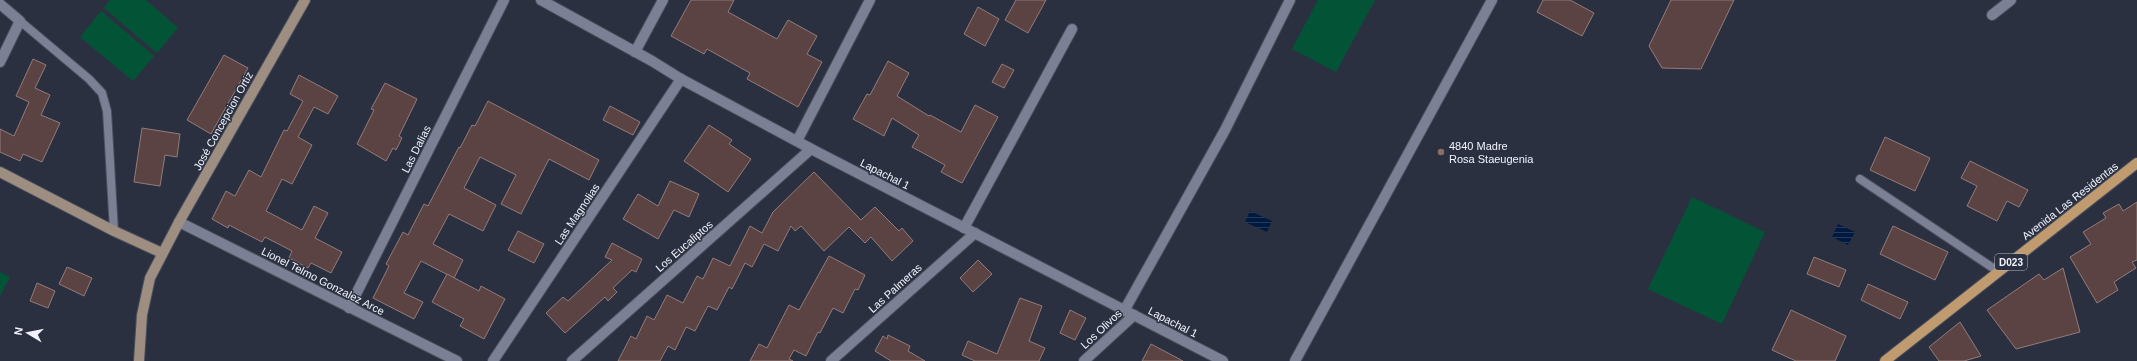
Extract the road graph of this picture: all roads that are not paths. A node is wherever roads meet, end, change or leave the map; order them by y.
1 (305, 0) edge
2 (504, 0) edge
3 (541, 0) edge
4 (663, 0) edge
5 (870, 0) edge
6 (1290, 0) edge
7 (1492, 0) edge
8 (2011, 0) edge
9 (0, 4) edge
10 (1992, 15) dead end
11 (20, 21) junction
12 (1072, 29) dead end
13 (635, 52) junction
14 (0, 62) edge
15 (681, 80) junction
16 (797, 141) junction
17 (812, 149) junction
18 (2137, 163) edge
19 (0, 172) edge
20 (1860, 179) dead end
21 (179, 222) junction
22 (964, 228) junction
23 (114, 231) junction
24 (975, 234) junction
25 (162, 253) junction
26 (1999, 272) junction
27 (349, 308) junction
28 (1124, 311) junction
29 (1134, 315) junction
30 (139, 361) edge
31 (457, 361) edge
32 (493, 361) edge
33 (572, 361) edge
34 (831, 361) edge
35 (1084, 361) edge
36 (1223, 361) edge
37 (1295, 361) edge
38 (1885, 361) edge

1 - 21 street, José Concepcion Ortiz
2 - 27 street, Las Dalias
3 - 13 street, Lapachal 1
4 - 13 street
5 - 16 street
6 - 28 street
7 - 37 street
8 - 10 street
9 - 11 street
11 - 14 street
11 - 23 lane
12 - 22 street
13 - 15 street, Lapachal 1
15 - 16 street, Lapachal 1
15 - 32 street, Las Magnolias
16 - 17 street, Lapachal 1
17 - 22 street, Lapachal 1
17 - 33 street, Los Eucaliptos
18 - 26 main road, Avenida Las Residentas / D023
19 - 23 street
20 - 26 lane
21 - 25 street, José Concepcion Ortiz
21 - 27 street, Lionel Telmo Gonzalez Arce
22 - 24 street, Lapachal 1
23 - 25 street
24 - 28 street, Lapachal 1
24 - 34 street, Las Palmeras
25 - 30 street, José Concepcion Ortiz
26 - 38 main road, Avenida Las Residentas / D023
27 - 31 street, Lionel Telmo Gonzalez Arce
28 - 29 street, Lapachal 1
29 - 35 street, Los Olivos
29 - 36 street, Lapachal 1

